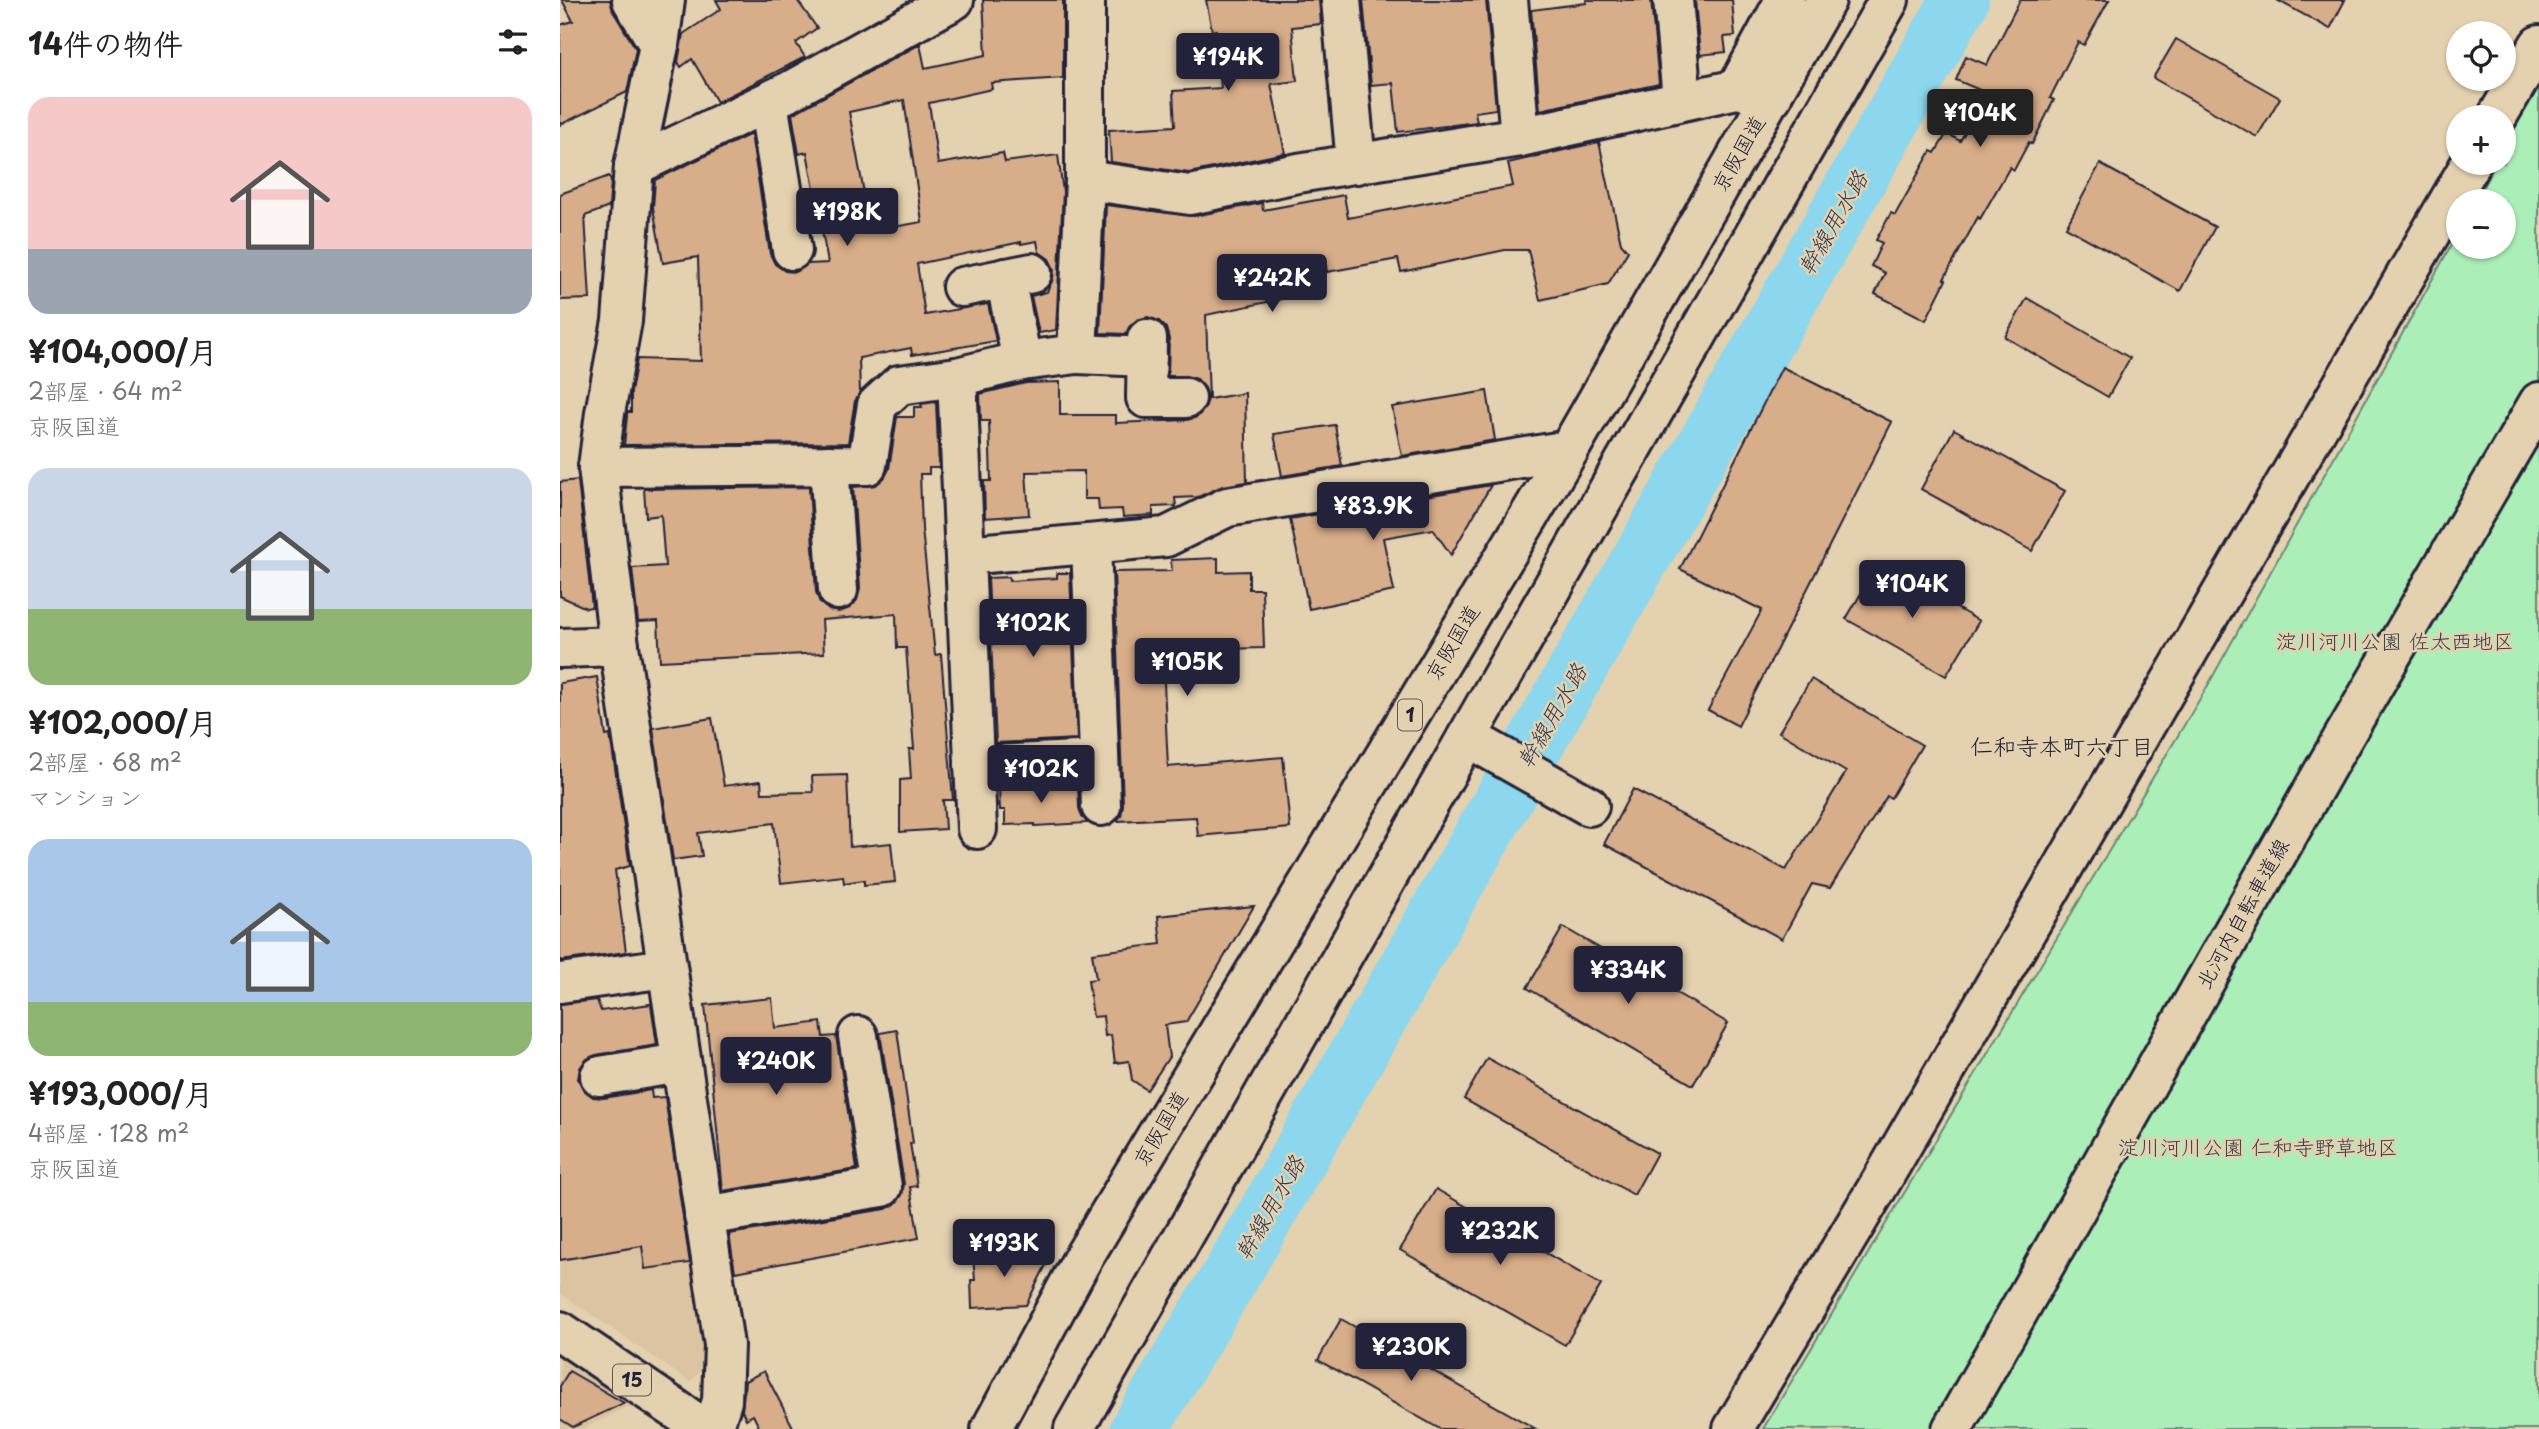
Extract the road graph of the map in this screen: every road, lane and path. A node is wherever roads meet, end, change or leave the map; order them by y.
1 (632, 0) edge
2 (664, 0) edge
3 (954, 0) edge
4 (1085, 0) edge
5 (1341, 0) edge
6 (1508, 0) edge
7 (1673, 0) edge
8 (1785, 0) edge
9 (1826, 0) edge
10 (1889, 0) edge
11 (659, 44) junction
12 (2539, 45) edge
13 (1754, 93) junction
14 (1682, 99) junction
15 (768, 102) junction
16 (2504, 105) edge
17 (1520, 137) junction
18 (1356, 164) junction
19 (634, 166) junction
20 (2464, 175) edge
21 (1085, 180) junction
22 (792, 250) dead end
23 (962, 287) dead end
24 (1077, 354) junction
25 (1022, 361) junction
26 (957, 377) junction
27 (1185, 398) dead end
28 (2539, 402) edge
29 (1569, 450) junction
30 (829, 465) junction
31 (598, 467) junction
32 (1091, 544) junction
33 (965, 555) junction
34 (838, 590) dead end
35 (619, 646) junction
36 (560, 648) edge
37 (1466, 737) junction
38 (1099, 760) junction
39 (974, 766) junction
40 (1101, 806) dead end
41 (1589, 806) dead end
42 (976, 829) dead end
43 (666, 968) junction
44 (560, 983) edge
45 (858, 1036) dead end
46 (680, 1063) junction
47 (600, 1076) dead end
48 (704, 1216) junction
49 (560, 1331) edge
50 (705, 1429) edge
51 (713, 1429) edge
52 (991, 1429) edge
53 (1074, 1429) edge
54 (1733, 1429) edge
55 (1952, 1429) edge

1 - 11 main road
2 - 11 main road
3 - 15 main road
4 - 21 main road
5 - 18 main road
6 - 17 main road
7 - 14 main road
8 - 13 main road
9 - 13 main road, 京阪国道 / 1
10 - 37 main road
11 - 19 main road
12 - 16 main road
13 - 14 main road
13 - 29 main road, 京阪国道 / 1
14 - 17 main road
15 - 19 main road
15 - 22 main road
17 - 18 main road
18 - 21 main road
19 - 31 main road
20 - 54 main road
21 - 24 main road
23 - 25 main road
24 - 25 main road
24 - 27 main road
25 - 26 main road
26 - 30 main road
26 - 33 main road
28 - 55 main road, 北河内自転車道線
29 - 32 main road
29 - 52 main road, 京阪国道 / 1
30 - 31 main road
30 - 34 main road
31 - 35 main road
32 - 33 main road
32 - 38 main road
33 - 39 main road
35 - 36 main road
35 - 43 main road
37 - 41 main road
37 - 53 main road
38 - 39 main road
38 - 40 main road
39 - 42 main road
43 - 44 main road
43 - 46 main road
45 - 48 main road
46 - 47 main road
46 - 48 main road
48 - 51 main road
49 - 50 main road, 15

